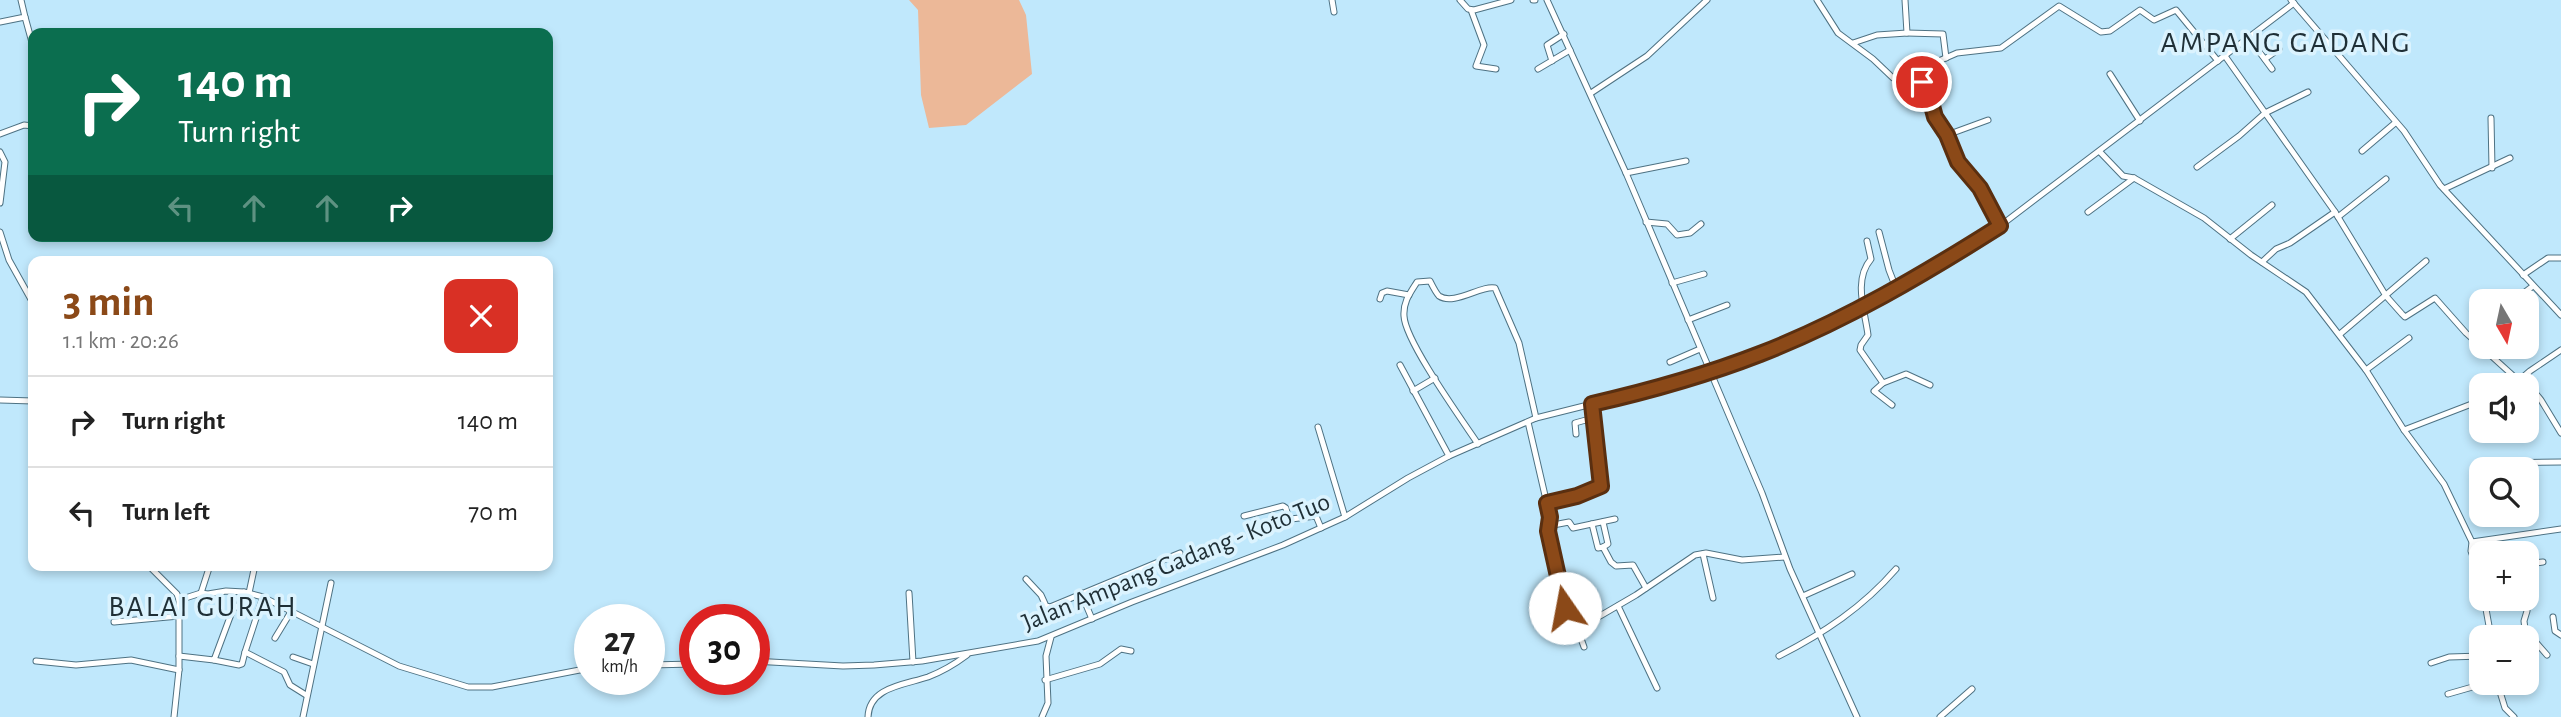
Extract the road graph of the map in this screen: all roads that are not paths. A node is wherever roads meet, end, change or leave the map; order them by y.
1 (21, 0) edge
2 (1332, 0) edge
3 (1460, 0) edge
4 (1511, 0) edge
5 (1547, 0) edge
6 (1707, 0) edge
7 (1818, 0) edge
8 (1905, 0) edge
9 (2292, 2) edge
10 (1471, 10) junction
11 (1334, 12) dead end
12 (25, 17) junction
13 (0, 22) edge
14 (28, 28) edge
15 (1907, 33) junction
16 (1564, 34) junction
17 (2249, 38) junction
18 (1853, 43) junction
19 (1570, 50) junction
20 (2279, 50) dead end
21 (2225, 56) junction
22 (1946, 58) junction
23 (2265, 59) junction
24 (1552, 61) junction
25 (2218, 61) junction
26 (1496, 69) dead end
27 (1538, 69) dead end
28 (2272, 69) dead end
29 (2110, 74) dead end
30 (1925, 84) junction
31 (2308, 92) dead end
32 (1591, 93) junction
33 (2265, 113) junction
34 (2491, 118) dead end
35 (1988, 120) dead end
36 (2140, 121) junction
37 (2395, 123) junction
38 (28, 125) edge
39 (0, 134) edge
40 (1947, 135) junction
41 (2362, 151) dead end
42 (0, 152) edge
43 (2100, 152) junction
44 (2510, 158) dead end
45 (1686, 161) dead end
46 (2197, 167) dead end
47 (2492, 168) junction
48 (1626, 173) junction
49 (2134, 178) junction
50 (2386, 178) dead end
51 (2444, 190) junction
52 (0, 203) edge
53 (2272, 205) dead end
54 (2088, 212) dead end
55 (2336, 214) junction
56 (1646, 222) junction
57 (1701, 224) dead end
58 (2000, 226) junction
59 (0, 232) edge
60 (1879, 232) dead end
61 (2230, 239) junction
62 (1867, 241) dead end
63 (2561, 258) edge
64 (2426, 261) dead end
65 (2262, 262) junction
66 (1704, 274) dead end
67 (2523, 275) junction
68 (1672, 283) junction
69 (2533, 286) junction
70 (1896, 288) junction
71 (2529, 289) edge
72 (28, 294) edge
73 (1409, 295) junction
74 (2386, 296) junction
75 (1380, 299) dead end
76 (1727, 305) dead end
77 (1862, 307) junction
78 (2561, 315) edge
79 (1688, 320) junction
80 (2340, 334) junction
81 (2409, 338) dead end
82 (1700, 349) junction
83 (2561, 350) edge
84 (1670, 362) dead end
85 (1400, 365) dead end
86 (2366, 370) junction
87 (1710, 371) junction
88 (2509, 373) edge
89 (2531, 373) edge
90 (1435, 378) junction
91 (1883, 383) junction
92 (1930, 385) dead end
93 (1413, 391) junction
94 (2539, 398) edge
95 (0, 400) edge
96 (28, 401) edge
97 (1592, 404) junction
98 (1892, 405) dead end
99 (2469, 405) edge
100 (1536, 418) junction
101 (1593, 418) junction
102 (1528, 422) junction
103 (1318, 427) dead end
104 (2404, 430) junction
105 (1576, 433) dead end
106 (2561, 433) edge
107 (1478, 444) junction
108 (1450, 456) junction
109 (2539, 462) edge
110 (2561, 462) edge
111 (1547, 503) junction
112 (1244, 516) dead end
113 (1345, 517) junction
114 (1615, 519) dead end
115 (1603, 522) junction
116 (1592, 524) junction
117 (1548, 526) junction
118 (1321, 528) junction
119 (2561, 528) edge
120 (2472, 541) edge
121 (2478, 541) edge
122 (1603, 547) junction
123 (1180, 553) dead end
124 (1703, 554) junction
125 (1785, 557) junction
126 (2539, 562) edge
127 (2543, 562) dead end
128 (1896, 569) dead end
129 (154, 571) edge
130 (208, 571) edge
131 (253, 571) edge
132 (1852, 574) dead end
133 (1026, 579) dead end
134 (331, 583) dead end
135 (1646, 588) junction
136 (247, 592) junction
137 (201, 593) junction
138 (909, 593) dead end
139 (1081, 593) junction
140 (1803, 596) junction
141 (263, 597) junction
142 (1713, 598) dead end
143 (179, 600) junction
144 (1618, 606) junction
145 (292, 610) junction
146 (2527, 611) dead end
147 (179, 616) junction
148 (2553, 617) dead end
149 (1092, 619) junction
150 (1574, 619) junction
151 (114, 622) dead end
152 (2525, 625) edge
153 (322, 626) junction
154 (1820, 635) junction
155 (2561, 635) edge
156 (1051, 637) junction
157 (275, 638) dead end
158 (2539, 646) edge
159 (1584, 647) dead end
160 (1131, 650) dead end
161 (245, 652) junction
162 (970, 653) junction
163 (2547, 655) dead end
164 (179, 656) junction
165 (1779, 656) dead end
166 (2469, 656) edge
167 (293, 657) dead end
168 (214, 660) junction
169 (36, 661) dead end
170 (770, 662) edge
171 (913, 662) junction
172 (2431, 663) dead end
173 (313, 664) junction
174 (179, 670) junction
175 (574, 671) edge
176 (1045, 680) junction
177 (1657, 688) dead end
178 (2469, 688) edge
179 (1972, 689) dead end
180 (2448, 694) dead end
181 (306, 695) junction
182 (2501, 695) edge
183 (174, 717) edge
184 (303, 717) edge
185 (868, 717) edge
186 (1042, 717) edge
187 (1857, 717) edge
188 (1940, 717) edge
189 (2514, 717) edge

1 - 12 street
2 - 11 street
3 - 10 street
4 - 10 street
5 - 16 street
6 - 32 street
7 - 18 street
8 - 15 street
9 - 17 street, Jalan Ampang Gadang - Koto Tuo
9 - 37 street
10 - 26 street
12 - 13 street
12 - 14 street
15 - 18 street
15 - 22 street
16 - 19 street
16 - 24 street
17 - 21 street, Jalan Ampang Gadang - Koto Tuo
17 - 23 street
18 - 30 street
19 - 24 street
19 - 32 street
20 - 23 street
21 - 25 street, Jalan Ampang Gadang - Koto Tuo
21 - 33 street
22 - 25 street
22 - 30 street
23 - 28 street
24 - 27 street
25 - 36 street, Jalan Ampang Gadang - Koto Tuo
29 - 36 street
30 - 40 street
31 - 33 street
32 - 48 street
33 - 46 street
33 - 55 street
34 - 47 street
35 - 40 street
36 - 43 street, Jalan Ampang Gadang - Koto Tuo
37 - 41 street
37 - 51 street
38 - 39 street
40 - 58 street
42 - 52 street
43 - 49 street
43 - 58 street, Jalan Ampang Gadang - Koto Tuo
44 - 47 street
45 - 48 street
47 - 51 street
48 - 56 street
49 - 54 street
49 - 61 street
50 - 55 street
51 - 67 street
53 - 61 street
55 - 65 street
55 - 74 street
56 - 57 street
56 - 68 street
58 - 70 street, Jalan Ampang Gadang - Koto Tuo
59 - 72 street
60 - 70 street
61 - 65 street
62 - 77 street
63 - 67 street
64 - 74 street
65 - 80 street
66 - 68 street
67 - 69 street
68 - 79 street
69 - 71 street
69 - 78 street
70 - 77 street, Jalan Ampang Gadang - Koto Tuo
73 - 75 street
73 - 90 street
73 - 100 street
74 - 80 street
74 - 88 street
76 - 79 street
77 - 87 street, Jalan Ampang Gadang - Koto Tuo
77 - 91 street
79 - 82 street
80 - 86 street
81 - 86 street
82 - 84 street
82 - 87 street
83 - 89 street
85 - 93 street
86 - 104 street
87 - 97 street, Jalan Ampang Gadang - Koto Tuo
87 - 125 street
90 - 93 street
90 - 107 street
91 - 92 street
91 - 98 street
93 - 108 street
94 - 106 street
95 - 96 street
97 - 100 street, Jalan Ampang Gadang - Koto Tuo
97 - 101 street
99 - 104 street
100 - 102 street, Jalan Ampang Gadang - Koto Tuo
101 - 105 street
101 - 111 street
102 - 107 street, Jalan Ampang Gadang - Koto Tuo
102 - 111 street
103 - 113 street
104 - 120 street
107 - 108 street, Jalan Ampang Gadang - Koto Tuo
108 - 113 street, Jalan Ampang Gadang - Koto Tuo
109 - 110 street
111 - 117 street
112 - 118 street
113 - 118 street, Jalan Ampang Gadang - Koto Tuo
114 - 115 street
115 - 116 street
115 - 122 street
116 - 117 street
116 - 122 street
117 - 150 street
118 - 149 street, Jalan Ampang Gadang - Koto Tuo
119 - 121 street
122 - 135 street
123 - 139 street
124 - 125 street
124 - 135 street
124 - 142 street
125 - 140 street
126 - 127 street
128 - 154 street
129 - 143 street
130 - 137 street
131 - 136 street
132 - 140 street
133 - 139 street
134 - 153 street
135 - 144 street
136 - 137 street
136 - 141 street
136 - 168 street
137 - 143 street
138 - 171 street
139 - 149 street
140 - 154 street
141 - 145 street
141 - 161 street
143 - 147 street
144 - 150 street
144 - 177 street
145 - 153 street
145 - 157 street
146 - 152 street
147 - 151 street
147 - 164 street
148 - 155 street
149 - 156 street, Jalan Ampang Gadang - Koto Tuo
150 - 159 street
153 - 173 street
153 - 175 street
154 - 165 street
154 - 187 street
156 - 162 street, Jalan Ampang Gadang - Koto Tuo
156 - 176 street
158 - 163 street
160 - 176 street
161 - 168 street
161 - 181 street
162 - 171 street, Jalan Ampang Gadang - Koto Tuo
162 - 185 street
164 - 168 street
164 - 174 street
166 - 172 street
167 - 173 street
169 - 174 street
170 - 171 street, Jalan Ampang Gadang - Koto Tuo
173 - 181 street
174 - 183 street
176 - 186 street
178 - 180 street
179 - 188 street
181 - 184 street
182 - 189 street

